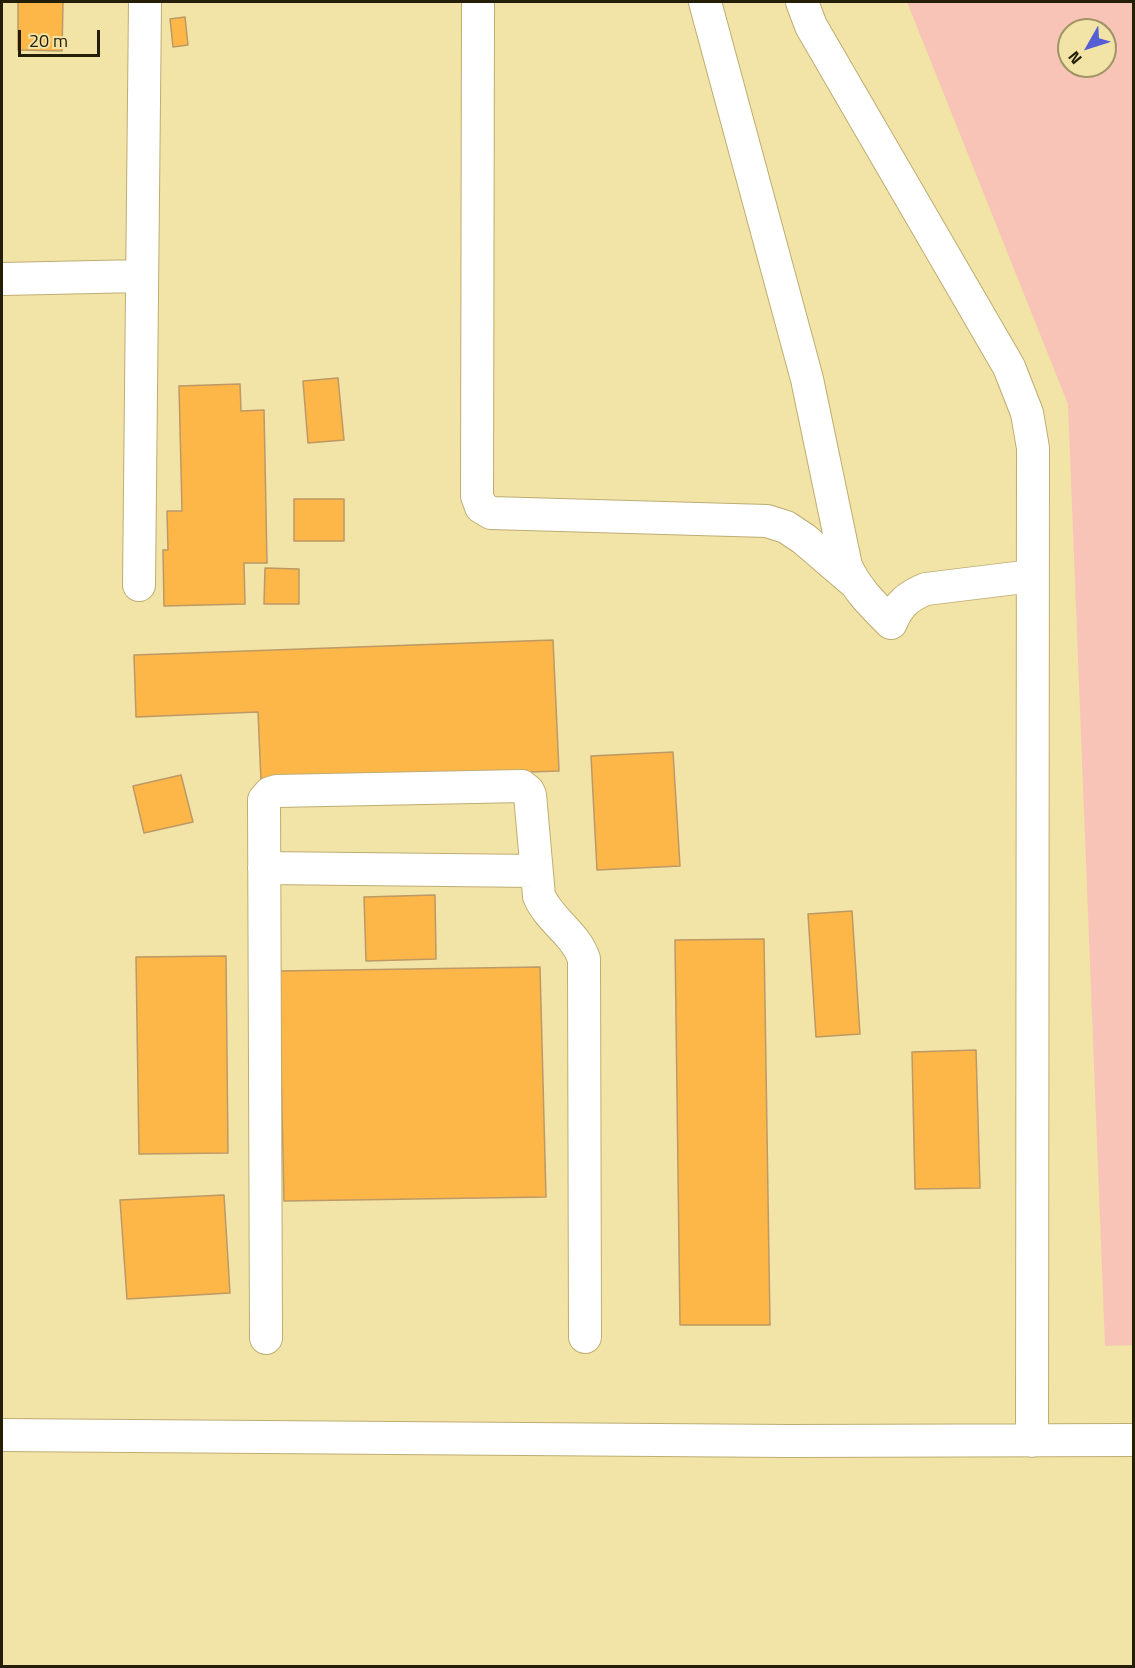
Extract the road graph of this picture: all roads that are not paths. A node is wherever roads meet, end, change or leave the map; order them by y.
1 (145, 2) edge
2 (477, 2) edge
3 (705, 2) edge
4 (801, 2) edge
5 (142, 276) junction
6 (2, 279) edge
7 (1032, 576) junction
8 (853, 581) junction
9 (139, 585) dead end
10 (264, 868) junction
11 (536, 870) junction
12 (585, 1337) dead end
13 (266, 1338) dead end
14 (2, 1435) edge
15 (1134, 1440) edge
16 (1032, 1441) junction

1 - 5 street
2 - 8 street
3 - 8 street
4 - 7 street
5 - 6 street
5 - 9 street
7 - 8 street
7 - 16 street
10 - 11 street
10 - 11 street
10 - 13 street
11 - 12 street
14 - 16 street
15 - 16 street

